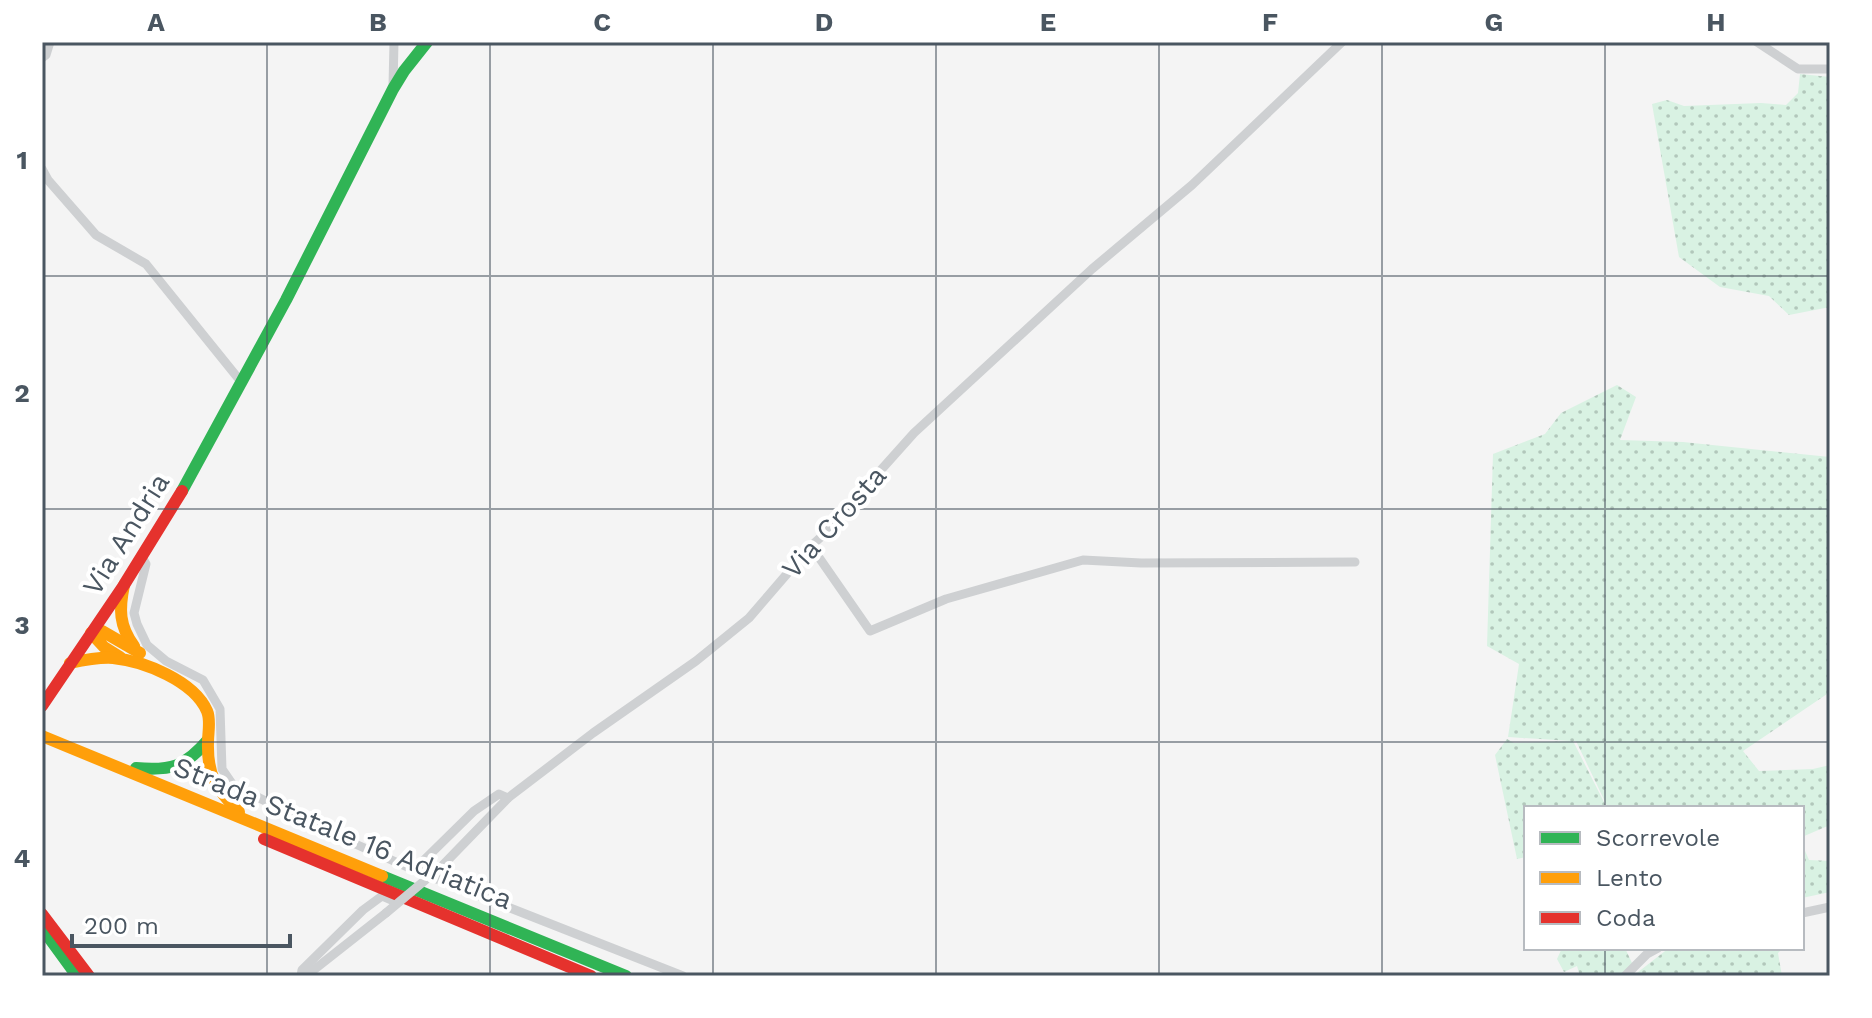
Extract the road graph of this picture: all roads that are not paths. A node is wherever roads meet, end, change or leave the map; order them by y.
1 (394, 42) edge
2 (427, 42) edge
3 (1342, 42) edge
4 (1757, 42) edge
5 (50, 44) edge
6 (42, 58) edge
7 (1830, 69) edge
8 (393, 89) junction
9 (42, 169) edge
10 (242, 383) junction
11 (811, 546) junction
12 (142, 557) junction
13 (1355, 562) dead end
14 (124, 585) junction
15 (91, 633) junction
16 (137, 658) junction
17 (70, 663) junction
18 (42, 706) edge
19 (42, 736) edge
20 (208, 740) junction
21 (42, 746) edge
22 (57, 748) junction
23 (116, 766) junction
24 (508, 798) junction
25 (245, 819) junction
26 (414, 870) junction
27 (1830, 907) edge
28 (1804, 913) edge
29 (42, 914) edge
30 (42, 928) edge
31 (1654, 950) edge
32 (77, 976) edge
33 (89, 976) edge
34 (303, 976) edge
35 (573, 976) edge
36 (591, 976) edge
37 (626, 976) edge
38 (683, 976) edge
39 (1625, 976) edge

1 - 8 street
2 - 8 main road, Via Andria
3 - 11 street, Via Crosta
4 - 7 street
5 - 6 street
8 - 10 main road, Via Andria
9 - 10 street
10 - 12 main road, Via Andria
11 - 13 street
11 - 24 street, Via Crosta
12 - 14 main road, Via Andria
12 - 26 street
14 - 15 main road, Via Andria
14 - 16 main road
15 - 16 main road
15 - 17 main road, Via Andria
16 - 17 main road
16 - 20 main road
17 - 18 main road, Via Andria
19 - 22 main road, Strada Statale 16 Adriatica
20 - 23 main road
20 - 25 main road
21 - 22 main road, Strada Statale 16 Adriatica
22 - 23 main road, Strada Statale 16 Adriatica
22 - 36 main road, Strada Statale 16 Adriatica
23 - 25 main road, Strada Statale 16 Adriatica
24 - 26 street
24 - 34 street, Via Crosta, bridge
25 - 37 main road, Strada Statale 16 Adriatica
26 - 38 street
27 - 28 street
29 - 33 main road
30 - 32 main road
31 - 39 street
34 - 35 street

